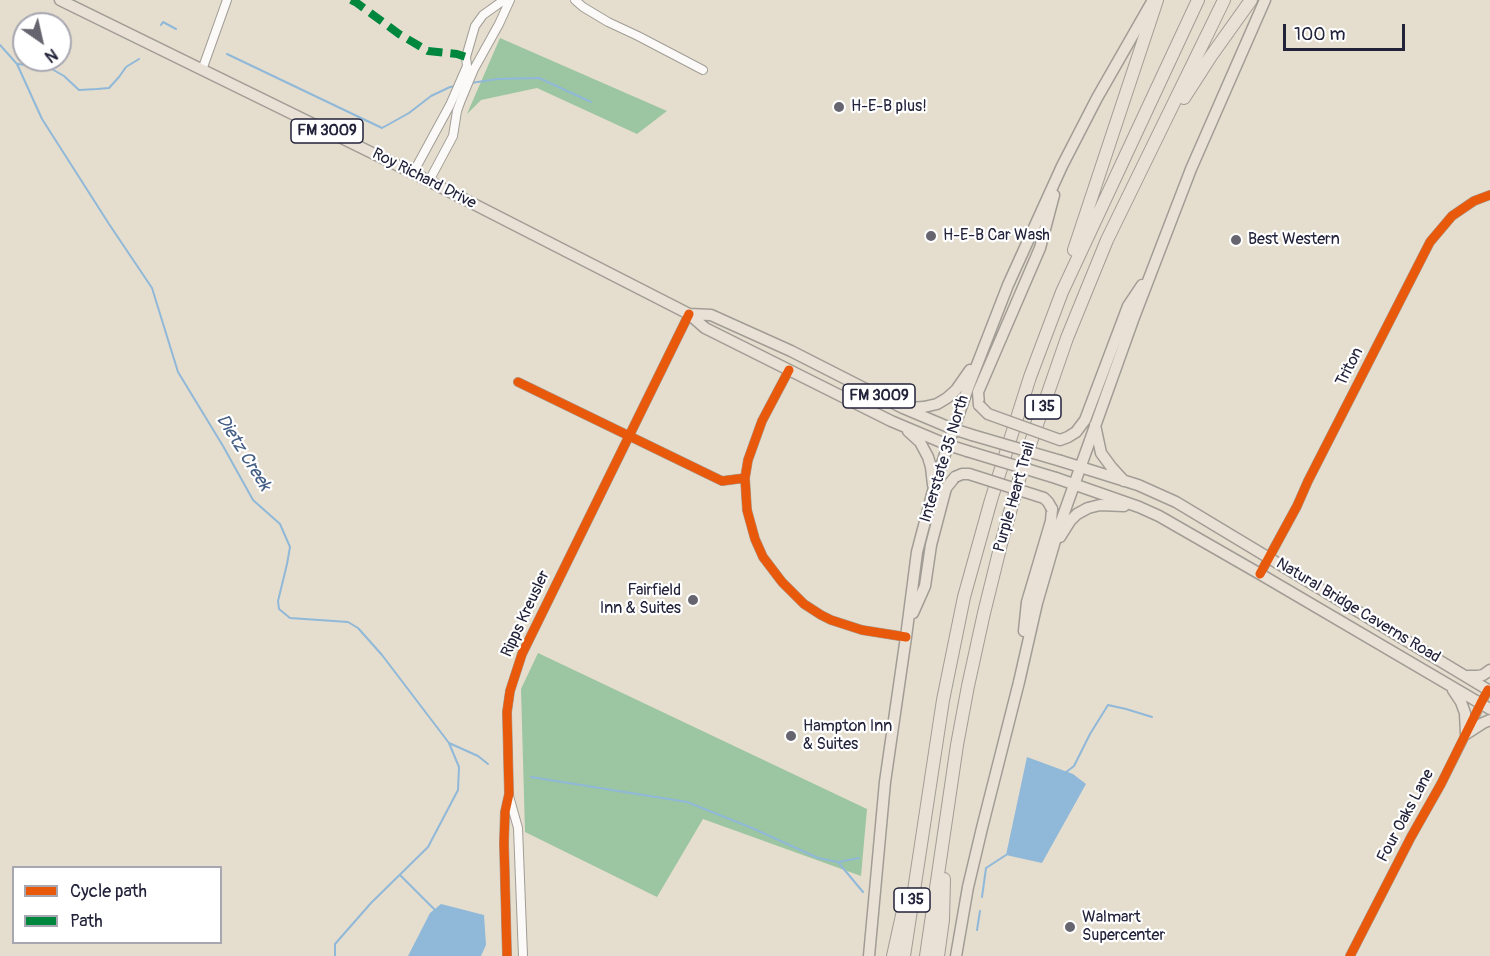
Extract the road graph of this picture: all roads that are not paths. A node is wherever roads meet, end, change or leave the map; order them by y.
1 (60, 0) edge
2 (227, 0) edge
3 (504, 0) edge
4 (510, 0) edge
5 (575, 0) edge
6 (1155, 0) edge
7 (1198, 0) edge
8 (1224, 0) edge
9 (1251, 0) edge
10 (1265, 0) edge
11 (471, 68) junction
12 (202, 70) junction
13 (703, 70) dead end
14 (1156, 142) junction
15 (1062, 166) junction
16 (412, 173) junction
17 (429, 181) junction
18 (1490, 195) edge
19 (1155, 263) junction
20 (1062, 292) junction
21 (689, 314) junction
22 (978, 361) junction
23 (789, 370) junction
24 (518, 382) dead end
25 (903, 408) junction
26 (1095, 424) junction
27 (904, 426) junction
28 (954, 429) junction
29 (629, 435) junction
30 (948, 445) junction
31 (1080, 466) junction
32 (745, 478) junction
33 (1124, 481) junction
34 (1074, 484) junction
35 (933, 491) junction
36 (1139, 507) junction
37 (1053, 548) junction
38 (1269, 558) junction
39 (1260, 574) junction
40 (908, 625) junction
41 (906, 637) junction
42 (1490, 670) edge
43 (1465, 676) junction
44 (1019, 682) junction
45 (1449, 685) junction
46 (1489, 690) edge
47 (1485, 706) edge
48 (1490, 720) edge
49 (1466, 734) junction
50 (509, 794) junction
51 (945, 830) junction
52 (920, 844) junction
53 (507, 956) edge
54 (523, 956) edge
55 (869, 956) edge
56 (893, 956) edge
57 (904, 956) edge
58 (926, 956) edge
59 (939, 956) edge
60 (956, 956) edge
61 (1350, 956) edge

1 - 12 main road, Roy Richard Drive / FM 3009
2 - 12 street
3 - 11 street
4 - 11 street
5 - 13 street
6 - 15 main road, Interstate 35 North
6 - 20 highway
7 - 20 highway, Purple Heart Trail / I 35
8 - 14 highway, Purple Heart Trail / I 35
9 - 14 highway
10 - 19 main road
11 - 16 street
11 - 17 street
12 - 16 main road, Roy Richard Drive / FM 3009
14 - 51 highway, Purple Heart Trail / I 35
15 - 19 main road, bridge
15 - 22 main road, Interstate 35 North
16 - 17 main road, Roy Richard Drive / FM 3009
17 - 21 main road, Roy Richard Drive / FM 3009
18 - 38 street, Triton
19 - 26 main road
20 - 52 highway, Purple Heart Trail / I 35
21 - 23 main road, Roy Richard Drive / FM 3009
21 - 25 main road, Roy Richard Drive / FM 3009
21 - 29 street, Ripps Kreusler
22 - 25 main road
22 - 28 main road, Interstate 35 North
23 - 27 main road, Roy Richard Drive / FM 3009
23 - 32 street
24 - 29 street
25 - 28 main road, Roy Richard Drive / FM 3009
26 - 31 main road
26 - 33 main road
27 - 30 main road, Roy Richard Drive / FM 3009
27 - 35 main road
28 - 30 main road, Interstate 35 North
28 - 31 main road, Natural Bridge Caverns Road / FM 3009, bridge
29 - 32 street
29 - 50 street, Ripps Kreusler
30 - 34 main road, FM 3009, bridge
30 - 35 main road, Interstate 35 North
31 - 33 main road, Natural Bridge Caverns Road / FM 3009
31 - 34 main road
32 - 41 street
33 - 38 main road, Natural Bridge Caverns Road / FM 3009
34 - 36 main road, Natural Bridge Caverns Road / FM 3009
34 - 37 main road
35 - 40 main road, Interstate 35 North
36 - 37 main road
36 - 39 main road, Natural Bridge Caverns Road / FM 3009
37 - 44 main road
38 - 39 street, Triton
38 - 43 main road, Natural Bridge Caverns Road / FM 3009
39 - 45 main road, Natural Bridge Caverns Road / FM 3009
40 - 41 main road, Interstate 35 North
40 - 44 main road, bridge
41 - 55 main road, Interstate 35 North
42 - 43 main road
43 - 46 main road, Natural Bridge Caverns Road / FM 3009
44 - 60 main road
45 - 47 main road, Natural Bridge Caverns Road / FM 3009
45 - 49 main road
46 - 47 street, Four Oaks Lane
47 - 49 street, Four Oaks Lane
48 - 49 main road
49 - 61 street, Four Oaks Lane
50 - 53 street, Ripps Kreusler
50 - 54 street, Ripps Kreusler
51 - 58 highway, Purple Heart Trail / I 35
51 - 59 highway
52 - 56 highway
52 - 57 highway, Purple Heart Trail / I 35

